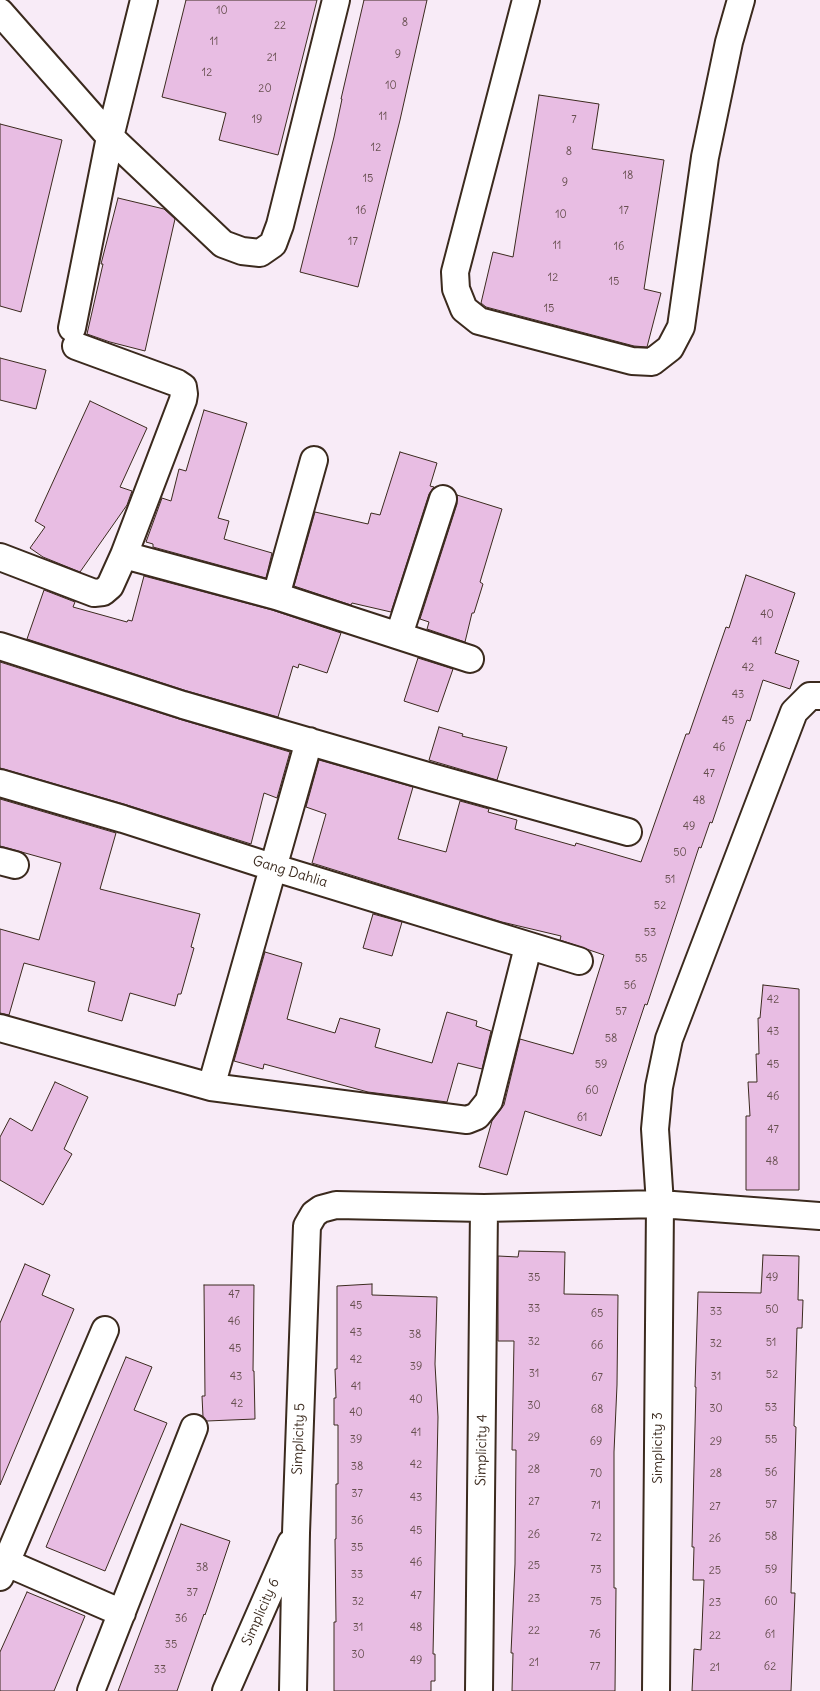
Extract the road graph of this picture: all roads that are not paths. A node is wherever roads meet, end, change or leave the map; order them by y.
1 (144, 0) edge
2 (336, 0) edge
3 (526, 0) edge
4 (741, 0) edge
5 (0, 12) edge
6 (110, 136) junction
7 (314, 460) dead end
8 (443, 499) dead end
9 (124, 555) junction
10 (0, 557) edge
11 (276, 596) junction
12 (399, 635) junction
13 (0, 646) edge
14 (470, 659) dead end
15 (820, 696) edge
16 (309, 742) junction
17 (0, 783) edge
18 (628, 832) dead end
19 (272, 868) junction
20 (528, 947) junction
21 (579, 962) dead end
22 (0, 1028) edge
23 (211, 1087) junction
24 (660, 1204) junction
25 (484, 1208) junction
26 (820, 1216) edge
27 (105, 1330) dead end
28 (194, 1428) dead end
29 (296, 1533) junction
30 (2, 1567) edge
31 (122, 1613) junction
32 (91, 1691) edge
33 (226, 1691) edge
34 (293, 1691) edge
35 (479, 1691) edge
36 (656, 1691) edge

1 - 6 street
2 - 6 street
3 - 4 street
5 - 6 street
6 - 9 street
7 - 11 street
8 - 12 street
9 - 10 street
9 - 11 street
11 - 12 street
12 - 14 street
13 - 16 street
15 - 24 street, Simplicity 3
16 - 18 street
16 - 19 street
17 - 19 street, Gang Dahlia
19 - 20 street, Gang Dahlia
19 - 23 street
20 - 21 street, Gang Dahlia
20 - 23 street
22 - 23 street
24 - 25 street
24 - 26 street
24 - 36 street, Simplicity 3
25 - 29 street, Simplicity 5
25 - 35 street, Simplicity 4
27 - 30 street
28 - 31 street
29 - 33 street, Simplicity 6
29 - 34 street, Simplicity 5
30 - 31 street
31 - 32 street

